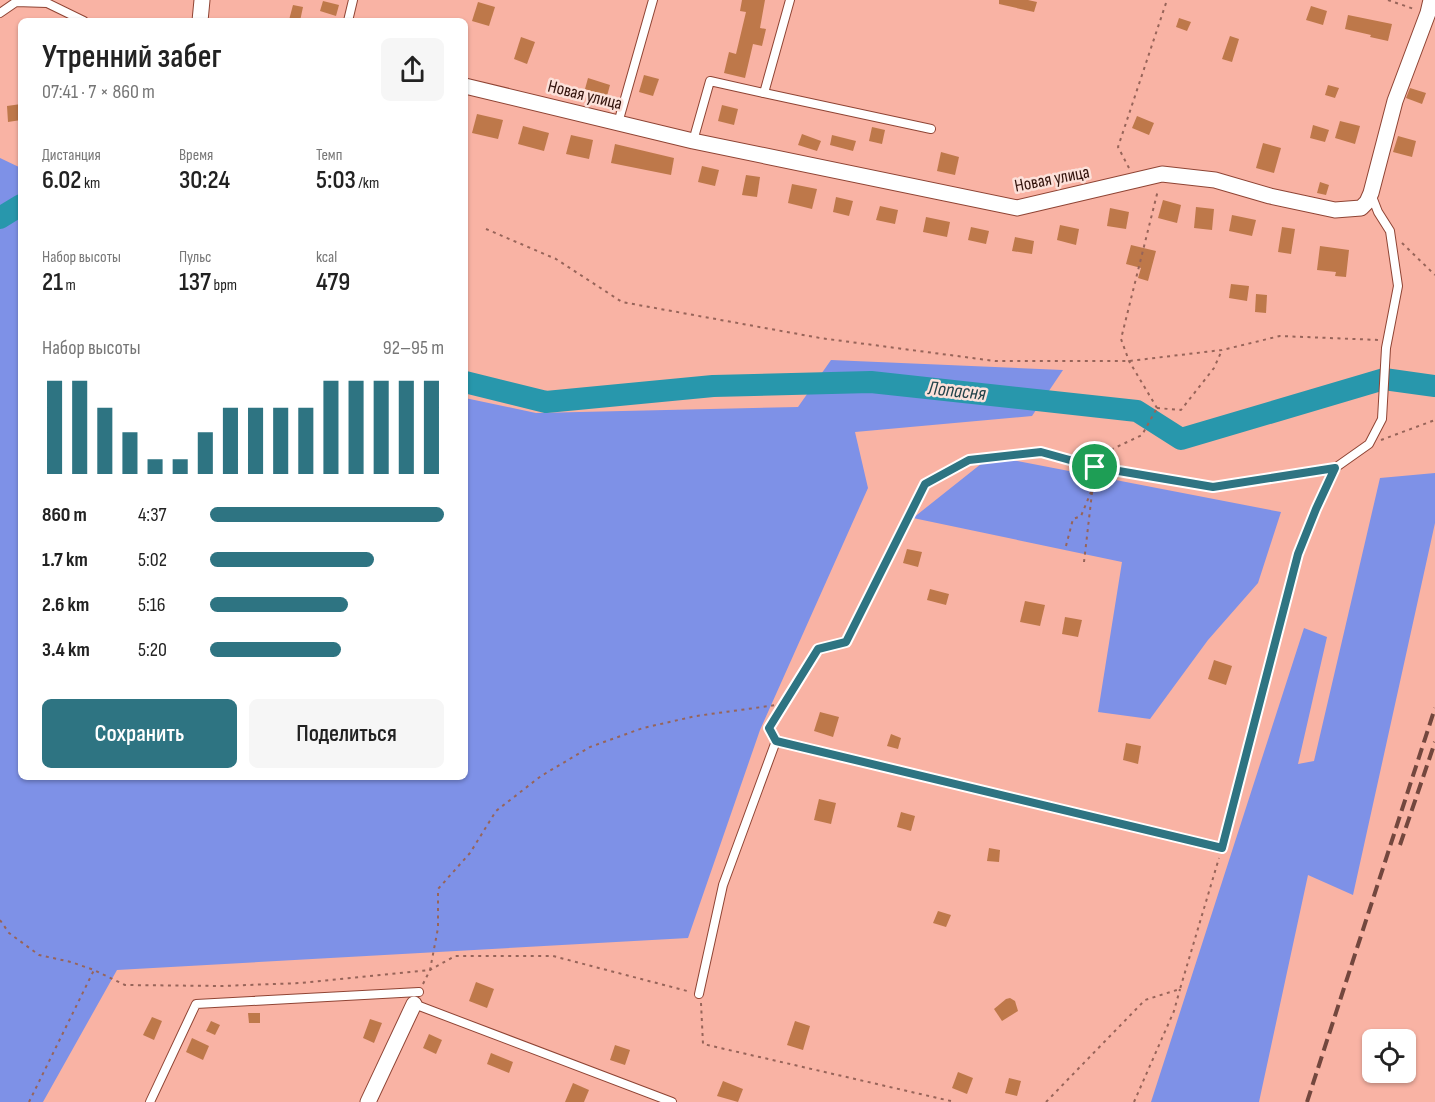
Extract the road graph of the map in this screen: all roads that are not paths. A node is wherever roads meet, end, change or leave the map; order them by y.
1 (201, 0) edge
2 (353, 0) edge
3 (653, 0) edge
4 (790, 0) edge
5 (1429, 7) edge
6 (0, 13) edge
7 (78, 18) edge
8 (200, 18) edge
9 (349, 18) edge
10 (468, 87) edge
11 (764, 93) junction
12 (618, 123) junction
13 (931, 129) dead end
14 (693, 141) junction
15 (1371, 193) junction
16 (1335, 468) road end
17 (1222, 848) road end
18 (699, 994) road end
19 (416, 998) junction
20 (150, 1102) edge
21 (368, 1102) edge
22 (672, 1102) edge

1 - 8 street
2 - 9 lane
3 - 12 lane
4 - 11 lane
5 - 15 street
6 - 7 lane
10 - 12 street, Новая улица
11 - 13 lane
11 - 14 lane
12 - 14 street, Новая улица
14 - 15 street, Новая улица
15 - 16 lane
17 - 18 lane
19 - 20 lane
19 - 21 street
19 - 22 lane

